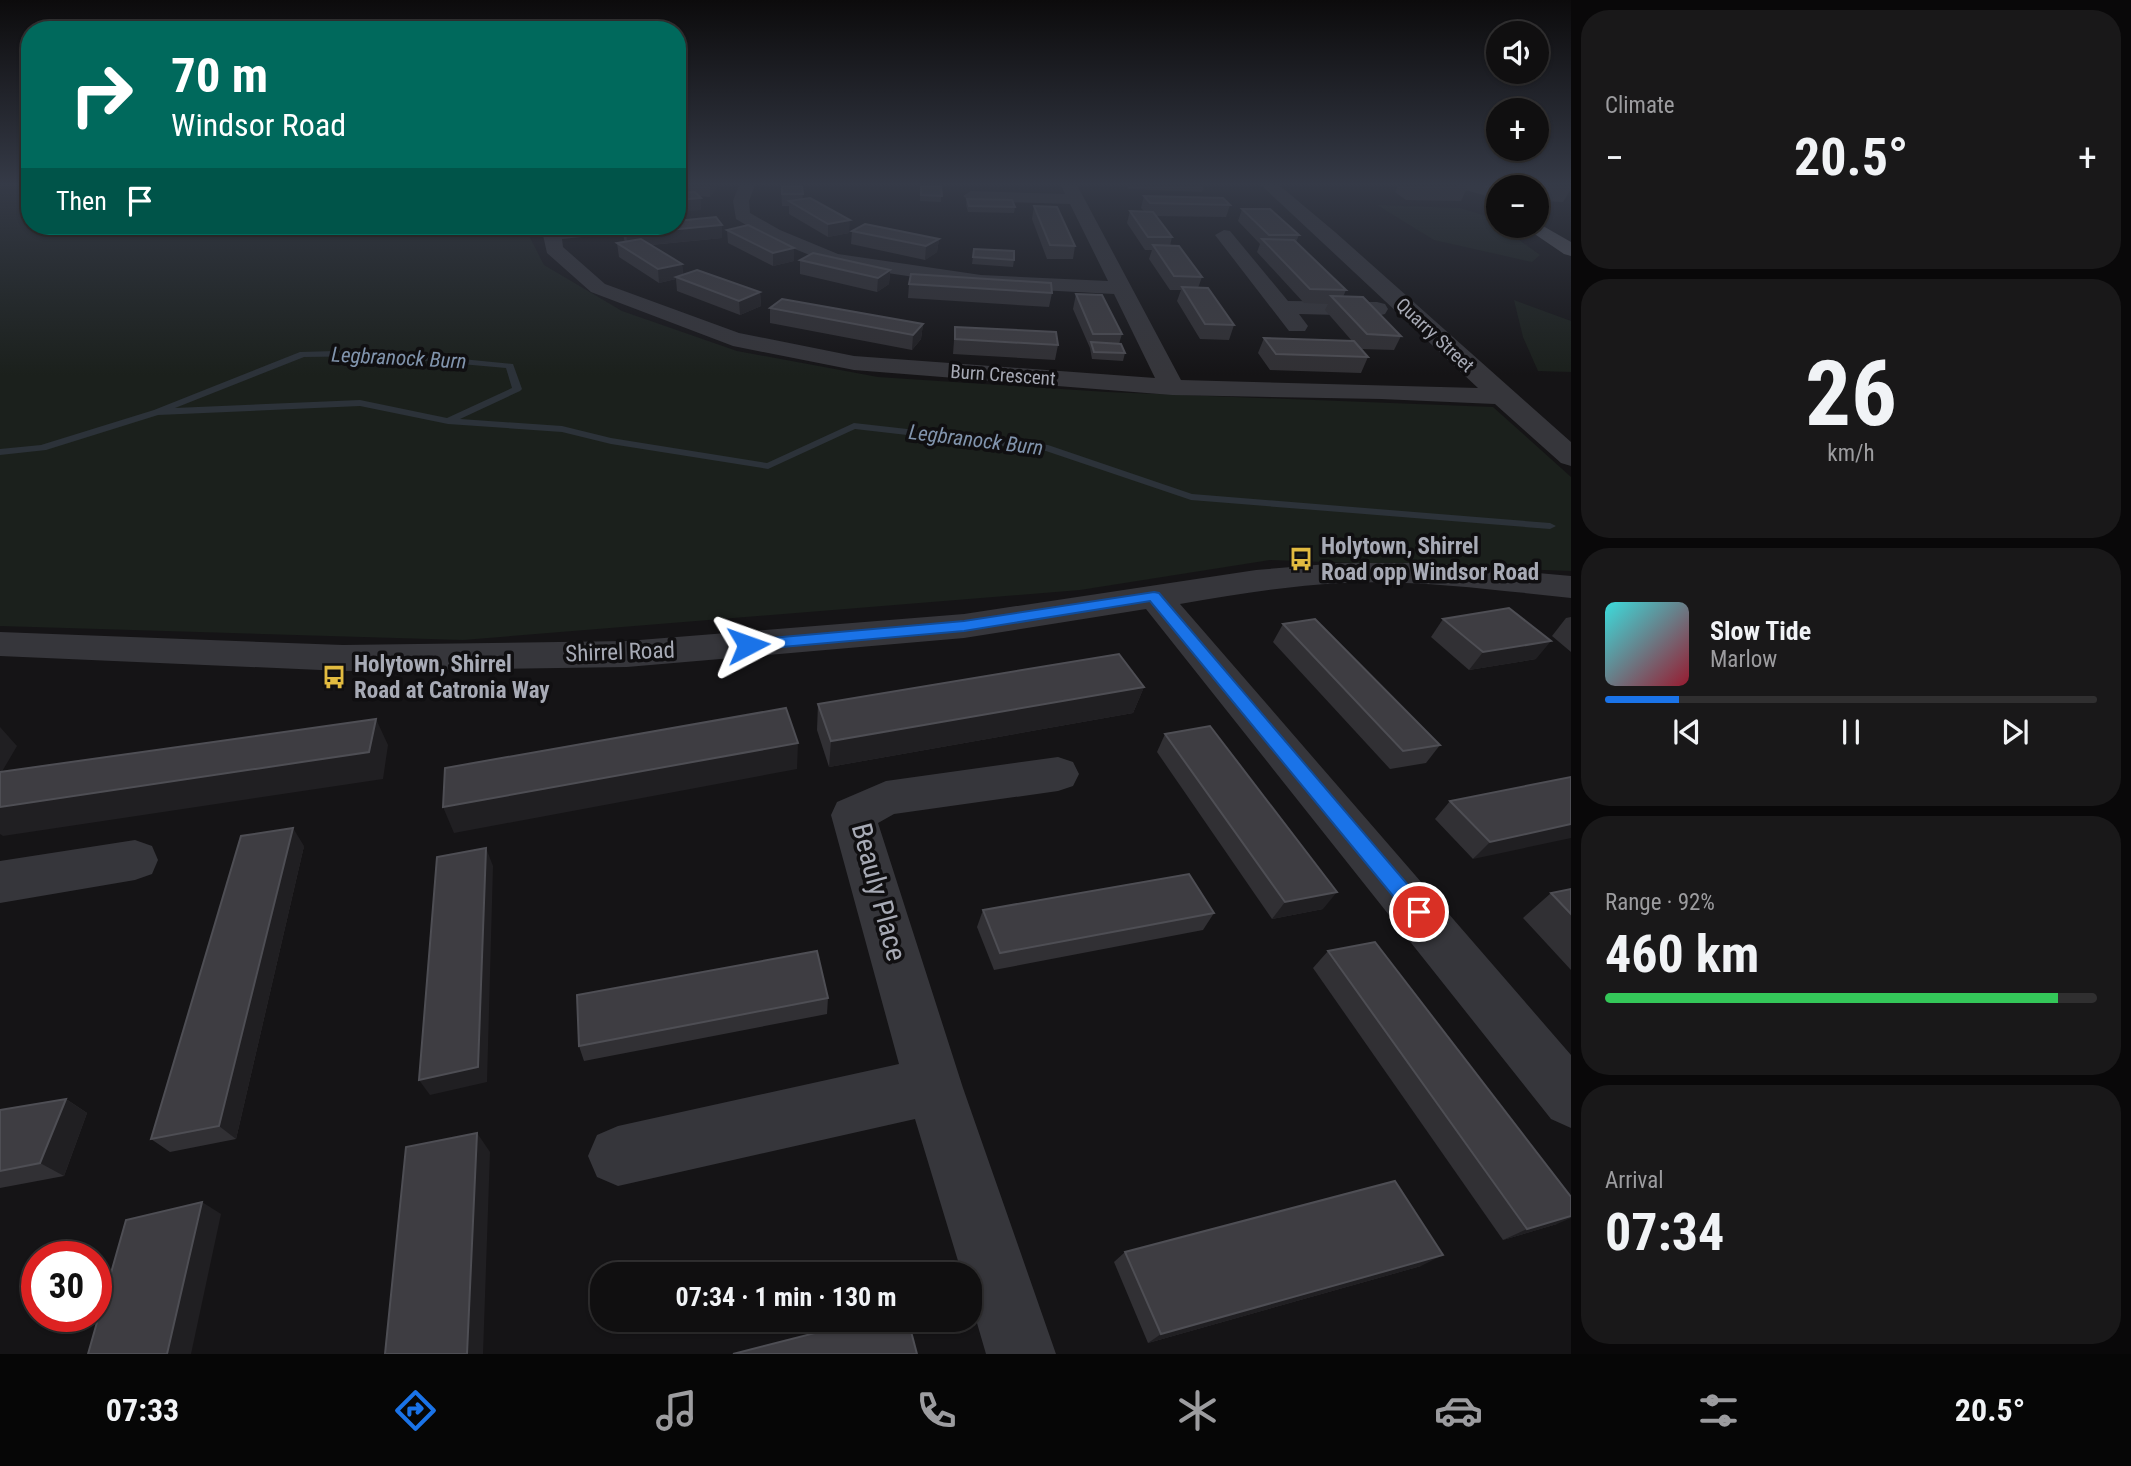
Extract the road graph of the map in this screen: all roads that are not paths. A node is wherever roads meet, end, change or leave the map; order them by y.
1 (554, 248) edge
2 (808, 248) edge
3 (1100, 248) edge
4 (1234, 248) edge
5 (1251, 248) edge
6 (1341, 248) edge
7 (1257, 250) dead end
8 (1321, 252) dead end
9 (1347, 253) junction
10 (1120, 288) junction
11 (1281, 307) junction
12 (1408, 310) junction
13 (1301, 331) dead end
14 (1172, 387) junction
15 (1502, 397) junction
16 (1571, 457) edge
17 (1571, 587) edge
18 (1154, 596) junction
19 (0, 644) edge
20 (1058, 774) dead end
21 (135, 860) dead end
22 (0, 882) edge
23 (934, 1088) junction
24 (1571, 1099) edge
25 (618, 1156) dead end
26 (1021, 1354) edge

1 - 14 street, Burn Crescent
2 - 10 street
3 - 10 street
4 - 11 street
5 - 7 street
6 - 9 street, Quarry Street
8 - 9 street
9 - 12 street, Quarry Street
10 - 14 street
11 - 12 street
11 - 13 street
12 - 15 street, Quarry Street
14 - 15 street, Burn Crescent
15 - 16 street, Quarry Street
17 - 18 street, Shirrel Road
18 - 19 street, Shirrel Road
18 - 24 street
20 - 23 street, Beauly Place
21 - 22 street
23 - 25 street
23 - 26 street, Beauly Place

